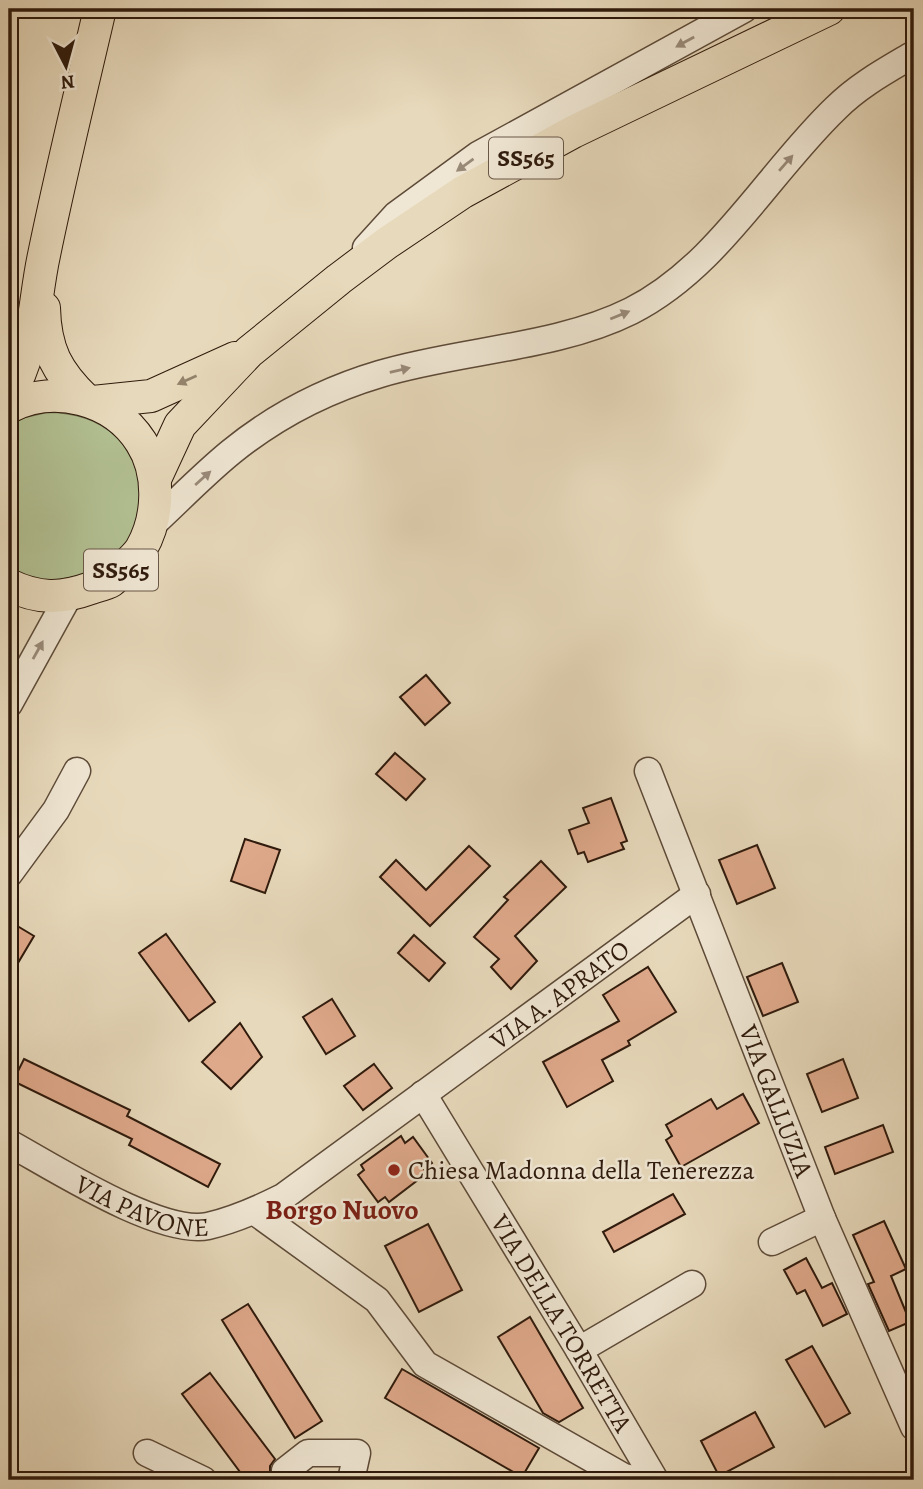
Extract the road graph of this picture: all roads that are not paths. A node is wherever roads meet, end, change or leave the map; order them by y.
1 (100, 9) edge
2 (744, 9) edge
3 (829, 9) edge
4 (914, 54) edge
5 (43, 258) junction
6 (339, 279) junction
7 (249, 352) junction
8 (9, 394) edge
9 (90, 401) junction
10 (9, 407) edge
11 (155, 479) junction
12 (153, 524) junction
13 (15, 595) edge
14 (68, 597) junction
15 (9, 704) edge
16 (77, 771) dead end
17 (648, 771) dead end
18 (9, 874) edge
19 (696, 894) junction
20 (423, 1094) junction
21 (9, 1143) edge
22 (283, 1197) joint
23 (254, 1211) junction
24 (822, 1217) junction
25 (772, 1242) dead end
26 (692, 1284) dead end
27 (579, 1350) junction
28 (914, 1427) edge
29 (147, 1453) dead end
30 (204, 1480) edge
31 (286, 1480) edge
32 (351, 1480) edge
33 (638, 1480) edge
34 (655, 1480) edge

1 - 5 main road
2 -> 6 street
3 - 6 main road, SS565
12 -> 4 street
5 - 8 main road
5 - 9 main road
6 - 7 main road, SS565
7 -> 9 main road, SS565
7 - 11 main road, SS565
9 - 10 main road, SS565
9 - 11 main road, SS565
11 - 12 main road, SS565
12 - 14 main road, SS565
13 - 14 main road, SS565
15 -> 14 street
16 - 18 street
17 - 19 street, VIA GALLUZIA
19 - 20 street, VIA A. APRATO
19 - 24 street, VIA GALLUZIA
20 - 22 street, VIA A. APRATO
20 - 27 street, VIA DELLA TORRETTA
21 - 23 street, VIA PAVONE
22 - 23 street, VIA PAVONE
23 - 33 street, VIA DELLA TORRETTA
24 - 25 street
24 - 28 street, VIA GALLUZIA
26 - 27 street
27 - 34 street, VIA DELLA TORRETTA
29 - 30 street
31 - 32 street

